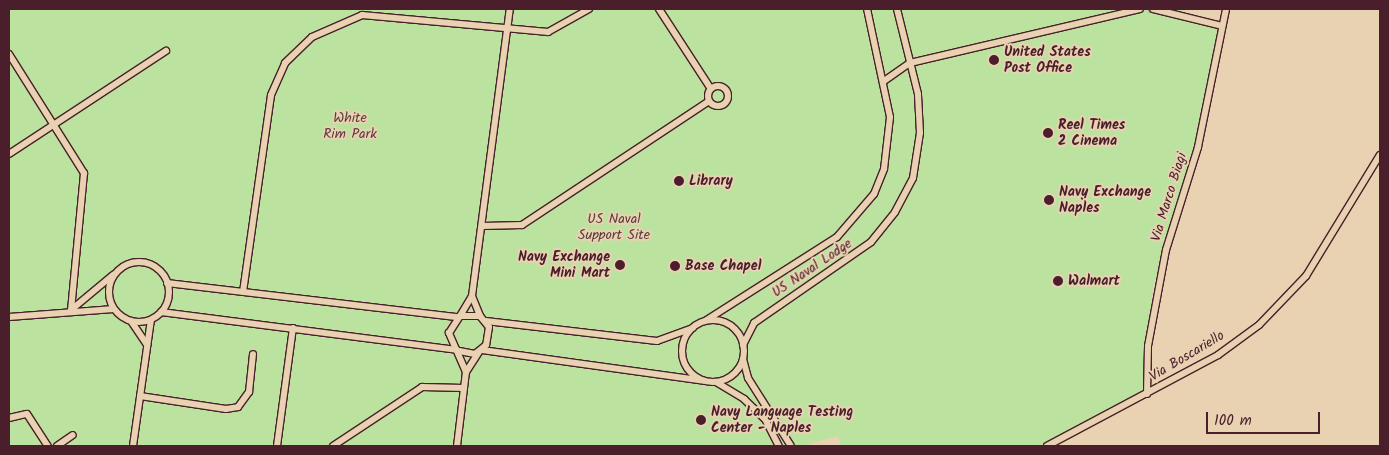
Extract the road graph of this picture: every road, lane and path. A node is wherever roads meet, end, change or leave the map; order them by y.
1 (510, 9) edge
2 (589, 9) edge
3 (659, 9) edge
4 (867, 9) edge
5 (897, 9) edge
6 (1140, 9) edge
7 (1153, 9) edge
8 (1226, 9) edge
9 (1222, 26) junction
10 (507, 30) junction
11 (166, 51) dead end
12 (9, 54) edge
13 (910, 63) junction
14 (884, 81) junction
15 (712, 89) junction
16 (709, 101) junction
17 (55, 123) junction
18 (9, 154) edge
19 (1380, 155) edge
20 (482, 226) junction
21 (120, 269) junction
22 (168, 283) junction
23 (243, 292) junction
24 (472, 296) junction
25 (114, 309) junction
26 (71, 310) junction
27 (162, 312) junction
28 (459, 316) junction
29 (480, 316) junction
30 (9, 317) edge
31 (151, 320) junction
32 (486, 321) junction
33 (131, 322) junction
34 (705, 322) junction
35 (293, 328) junction
36 (693, 328) junction
37 (744, 345) junction
38 (147, 347) junction
39 (458, 351) junction
40 (481, 351) junction
41 (252, 354) dead end
42 (743, 359) junction
43 (466, 372) junction
44 (704, 381) junction
45 (716, 382) junction
46 (464, 388) junction
47 (1147, 394) junction
48 (140, 396) junction
49 (9, 418) edge
50 (73, 436) dead end
51 (48, 446) edge
52 (57, 446) edge
53 (133, 446) edge
54 (278, 446) edge
55 (333, 446) edge
56 (457, 446) edge
57 (779, 446) edge
58 (791, 446) edge
59 (1047, 446) edge

1 - 10 street
2 - 10 street
3 - 15 street
4 - 14 street
5 - 13 street, US Naval Lodge
6 - 13 street
7 - 9 street
8 - 9 street, Via Marco Biagi
9 - 47 street, Via Marco Biagi
10 - 20 street
10 - 23 street
11 - 17 street
12 - 17 street
13 - 14 street
13 - 37 street, US Naval Lodge
14 - 34 street
15 - 16 street
15 - 16 street
16 - 20 street
17 - 18 street
17 - 26 street
19 - 47 street, Via Boscariello
20 - 24 street
21 - 22 street
21 - 25 street
21 - 26 street
22 - 23 street
22 - 27 street
23 - 28 street
24 - 28 street
24 - 29 street
25 - 26 street
25 - 33 street
26 - 30 street
27 - 31 street
27 - 35 street
28 - 29 street
28 - 39 street
29 - 32 street
31 - 33 street
31 - 38 street
32 - 36 street
32 - 40 street
33 - 38 street
34 - 36 street
34 - 37 street
35 - 39 street
35 - 54 street
36 - 44 street
37 - 42 street
38 - 48 street
39 - 40 street
39 - 43 street
40 - 43 street
40 - 44 street
41 - 48 street
42 - 45 street
42 - 58 street
43 - 46 street
44 - 45 street
45 - 57 street
46 - 55 street
46 - 56 street
47 - 59 street, Via Boscariello
48 - 53 street
49 - 51 street
50 - 52 street

